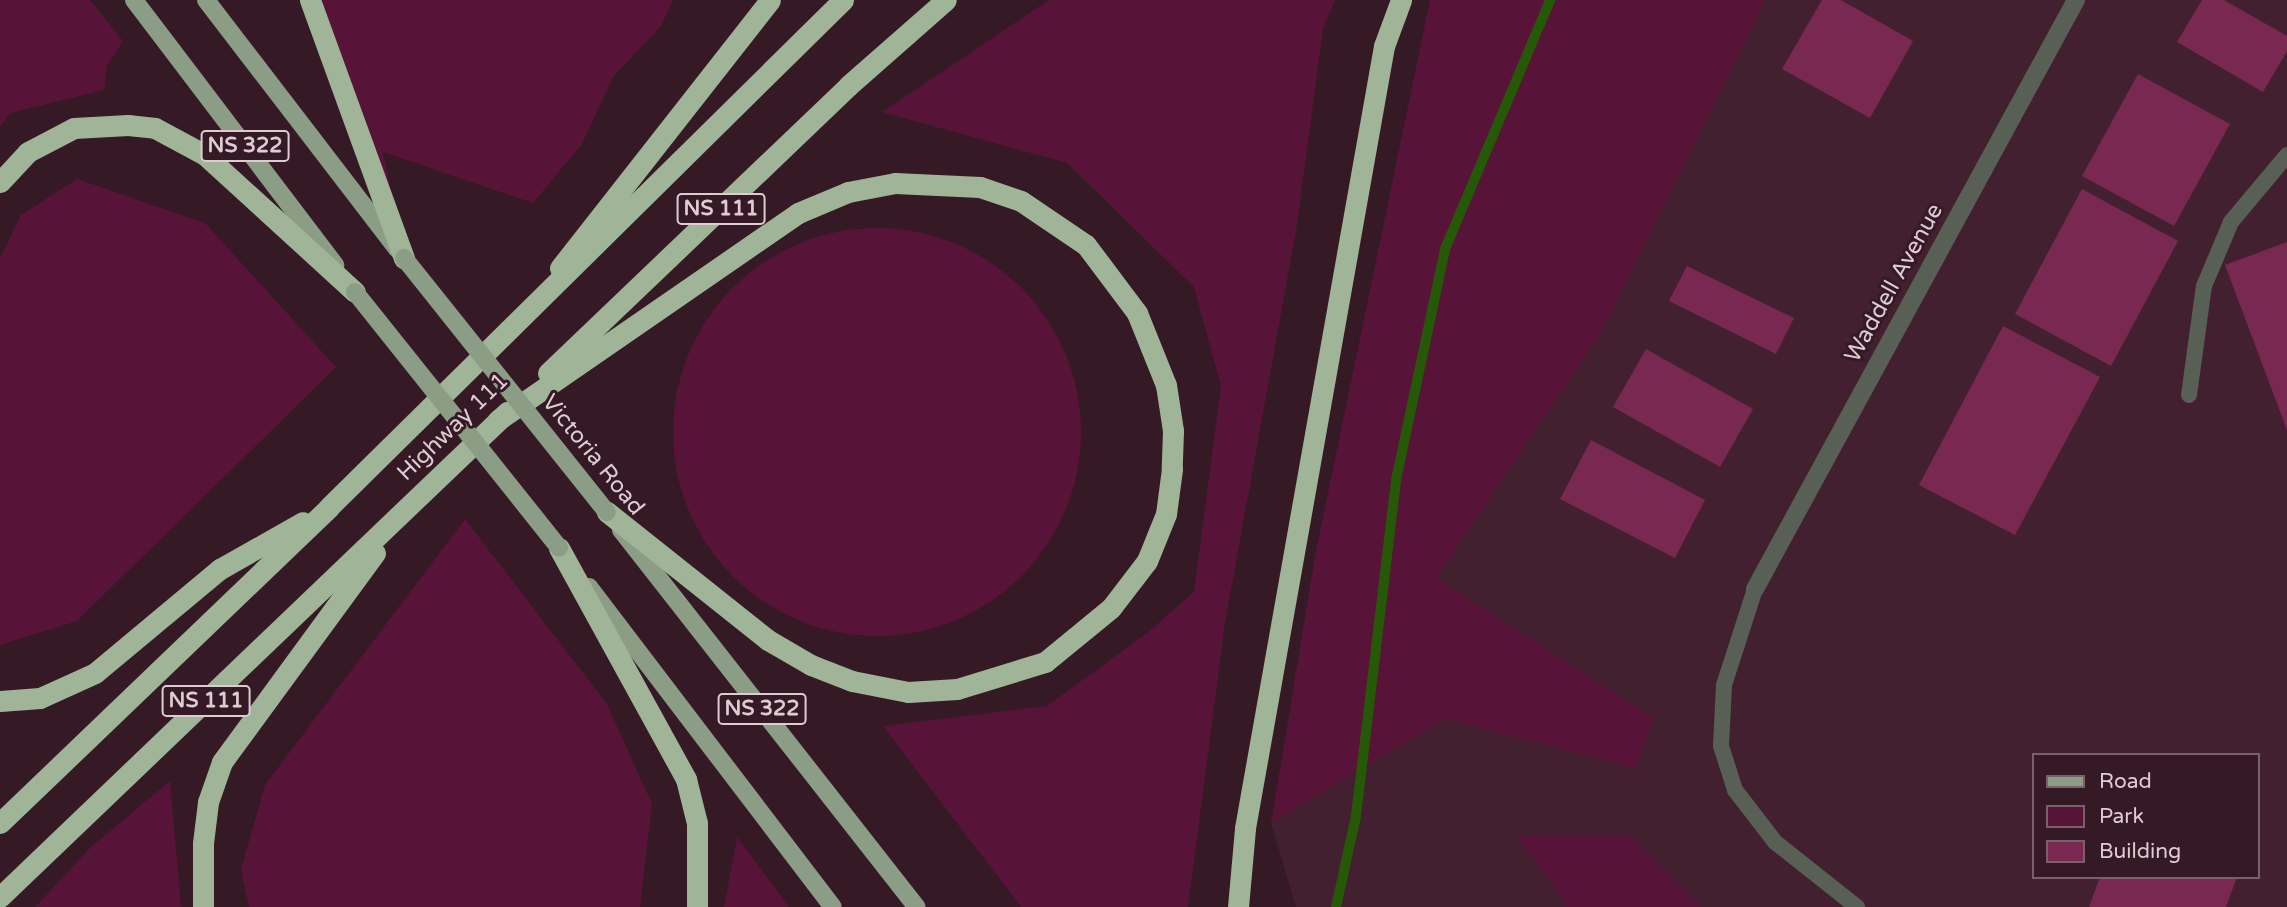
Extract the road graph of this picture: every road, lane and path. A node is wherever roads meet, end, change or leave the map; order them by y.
1 (134, 0) edge
2 (206, 0) edge
3 (310, 0) edge
4 (771, 0) edge
5 (843, 0) edge
6 (946, 0) edge
7 (1401, 0) edge
8 (2076, 0) edge
9 (2287, 155) edge
10 (0, 182) edge
11 (404, 258) junction
12 (355, 292) junction
13 (537, 302) junction
14 (2189, 395) dead end
15 (498, 420) junction
16 (411, 504) junction
17 (329, 508) junction
18 (607, 512) junction
19 (559, 548) junction
20 (1755, 589) joint
21 (0, 701) edge
22 (0, 823) edge
23 (1835, 889) junction
24 (0, 897) edge
25 (203, 907) edge
26 (697, 907) edge
27 (833, 907) edge
28 (917, 907) edge
29 (1238, 907) edge
30 (1839, 907) edge
31 (1857, 907) edge

1 - 12 main road, NS 322
2 - 11 main road, Victoria Road / NS 322
3 - 11 highway
4 - 13 highway
5 - 13 highway, Highway 111 / NS 111
6 - 15 highway, Highway 111 / NS 111
7 - 29 highway
8 - 20 street, Waddell Avenue
9 - 14 lane
10 - 12 highway
11 - 18 main road, Victoria Road / NS 322, bridge
12 - 19 main road, NS 322, bridge
13 - 17 highway, Highway 111 / NS 111
15 - 16 highway, Highway 111 / NS 111
15 - 18 highway
16 - 24 highway, Highway 111 / NS 111
16 - 25 highway
17 - 21 highway
17 - 22 highway, Highway 111 / NS 111
18 - 28 main road, Victoria Road / NS 322
19 - 26 highway
19 - 27 main road, NS 322
20 - 23 lane
23 - 30 lane
23 - 31 lane

